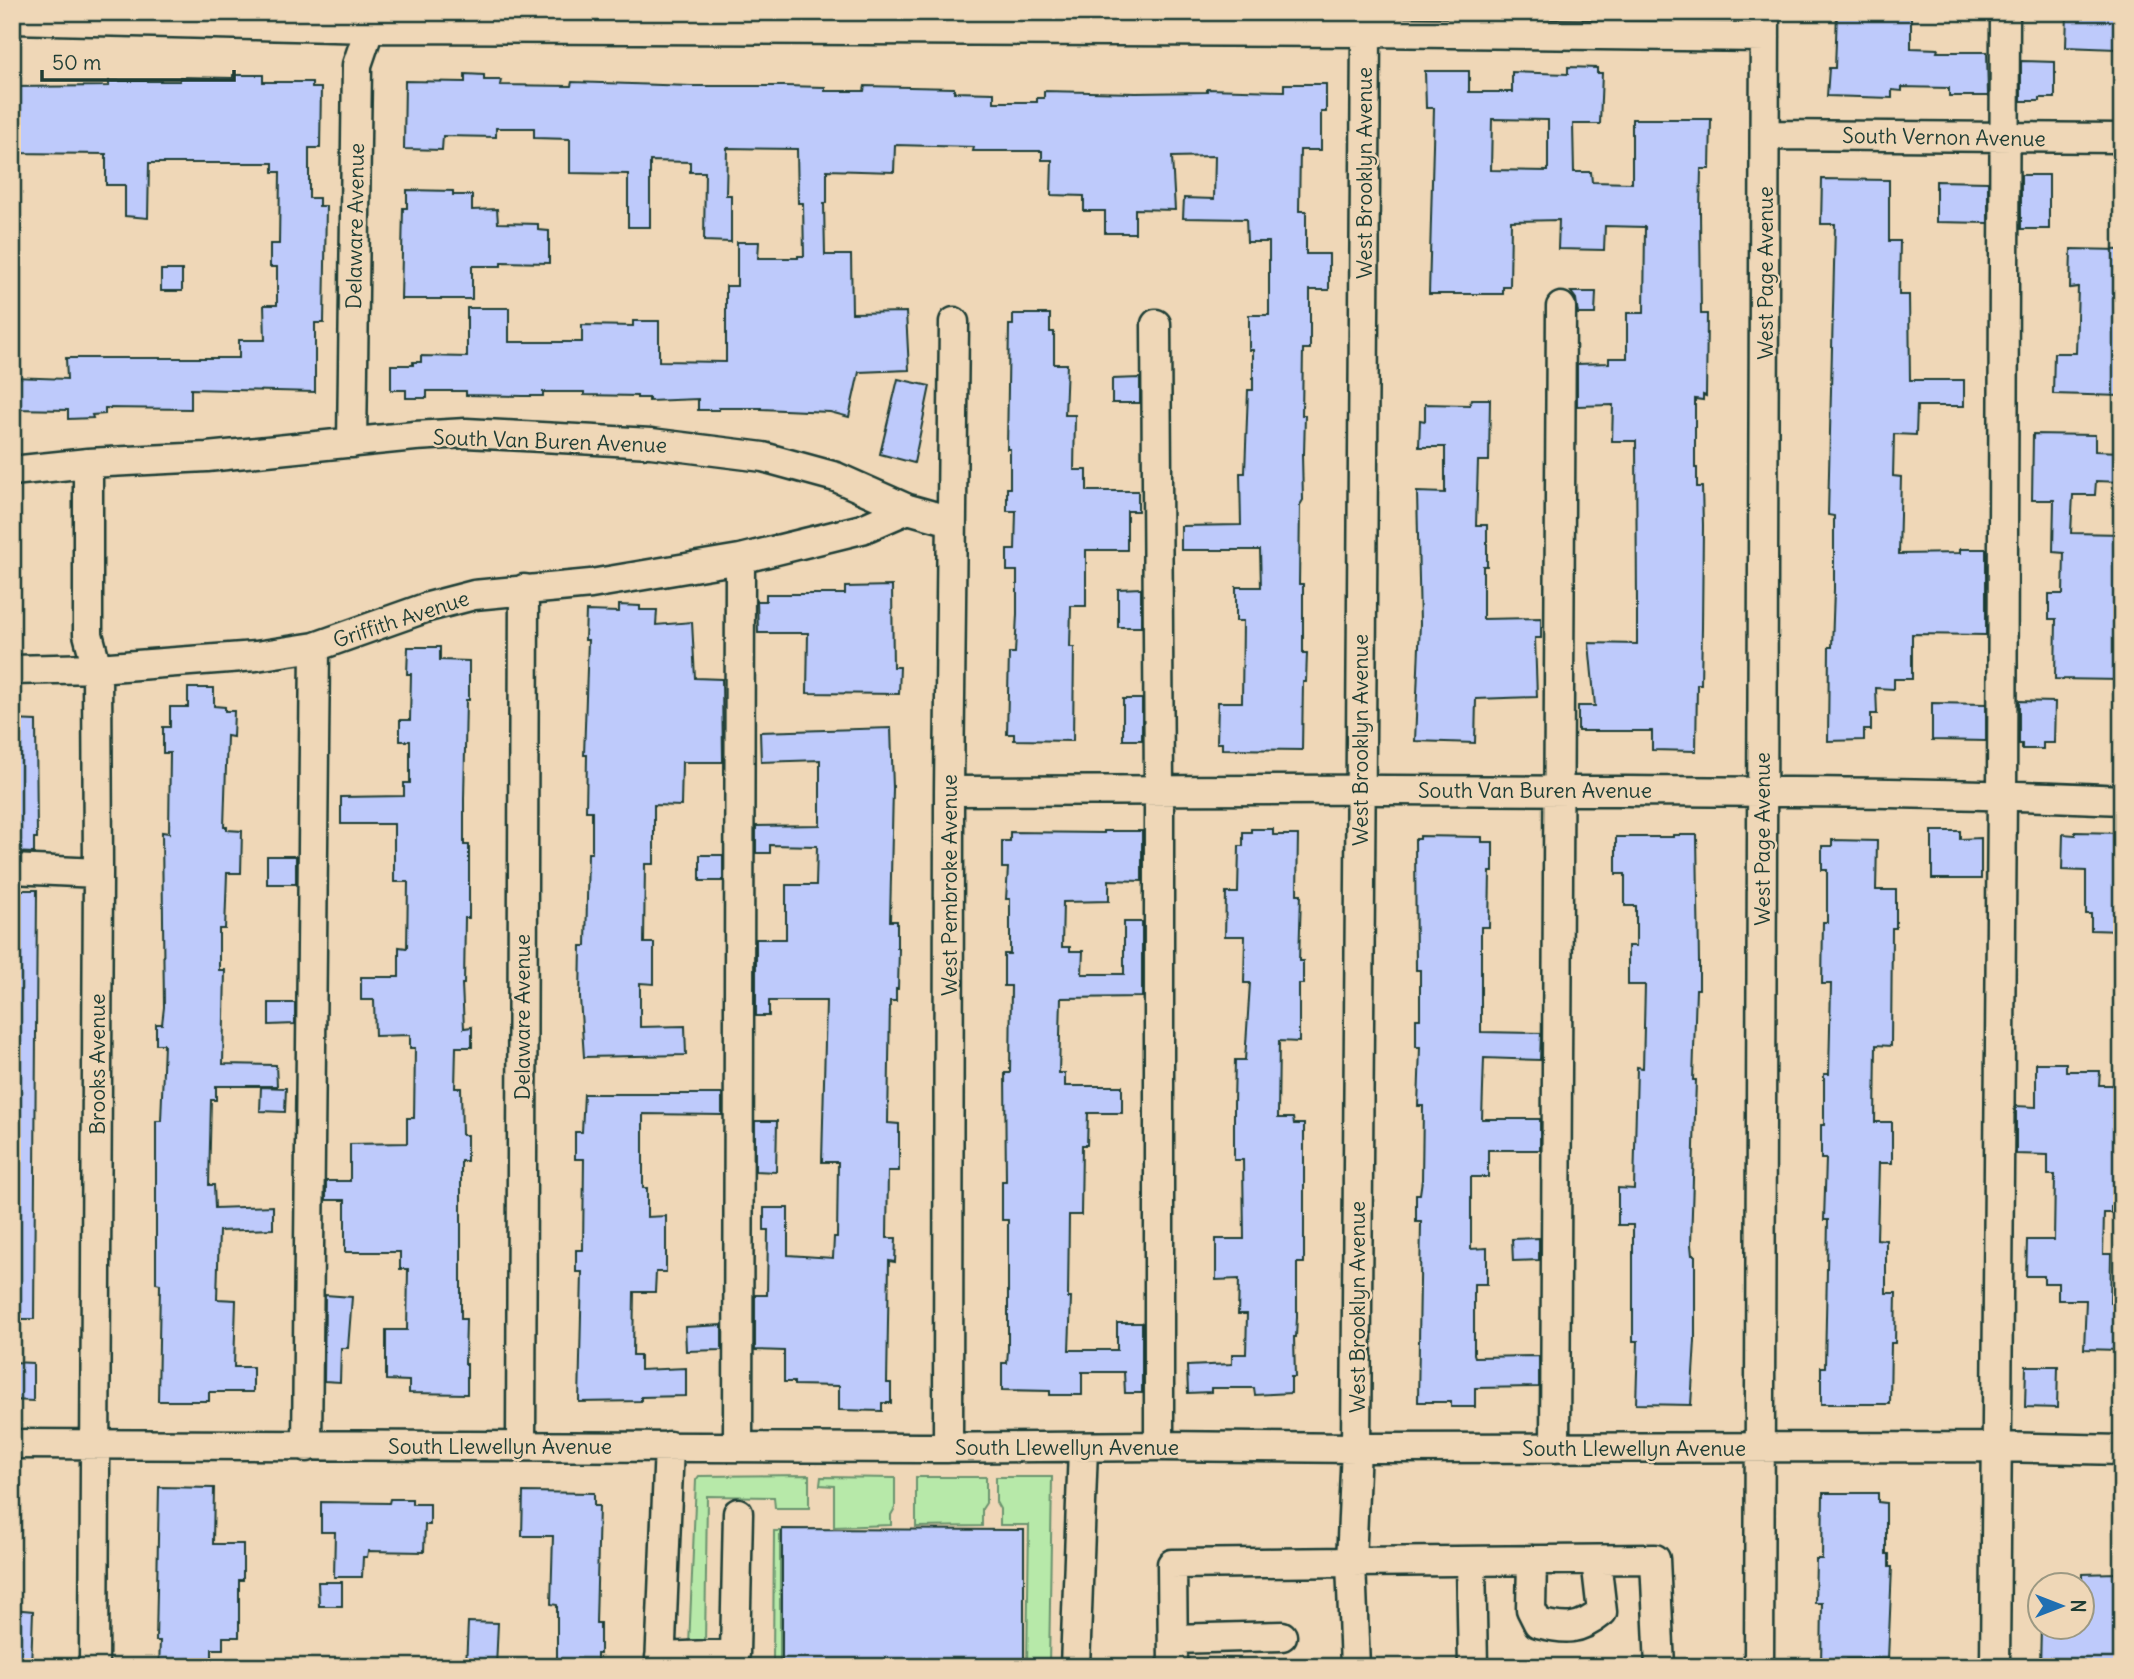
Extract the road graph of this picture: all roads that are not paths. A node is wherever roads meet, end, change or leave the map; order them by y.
1 (2005, 12) edge
2 (22, 17) edge
3 (373, 20) edge
4 (1765, 25) edge
5 (1366, 32) junction
6 (1766, 135) junction
7 (2004, 138) junction
8 (2122, 138) edge
9 (1561, 307) dead end
10 (954, 322) dead end
11 (1156, 324) dead end
12 (352, 443) junction
13 (88, 463) junction
14 (12, 471) edge
15 (908, 509) junction
16 (951, 522) junction
17 (740, 559) junction
18 (524, 589) junction
19 (315, 647) junction
20 (97, 668) junction
21 (12, 670) edge
22 (1360, 789) junction
23 (1159, 790) junction
24 (1559, 790) junction
25 (949, 791) junction
26 (1762, 791) junction
27 (2002, 794) junction
28 (2122, 800) edge
29 (12, 869) edge
30 (98, 873) junction
31 (12, 1444) edge
32 (94, 1444) junction
33 (520, 1445) junction
34 (669, 1446) junction
35 (1159, 1446) junction
36 (307, 1447) junction
37 (738, 1447) junction
38 (1997, 1447) junction
39 (948, 1448) junction
40 (1083, 1448) junction
41 (1356, 1448) junction
42 (1555, 1448) junction
43 (1760, 1448) junction
44 (2122, 1450) edge
45 (738, 1513) dead end
46 (1471, 1560) junction
47 (1532, 1560) junction
48 (1597, 1560) junction
49 (1352, 1562) junction
50 (1282, 1636) dead end
51 (1173, 1639) junction
52 (660, 1662) edge
53 (94, 1667) edge
54 (1074, 1667) edge
55 (1173, 1667) edge
56 (1355, 1667) edge
57 (1473, 1667) edge
58 (1660, 1667) edge
59 (1759, 1667) edge
60 (1996, 1667) edge

1 - 7 street
2 - 3 street
3 - 5 street
3 - 12 street, Delaware Avenue
4 - 5 street
4 - 6 street, West Page Avenue
5 - 22 street, West Brooklyn Avenue
6 - 7 street, South Vernon Avenue
6 - 26 street, West Page Avenue
7 - 8 street, South Vernon Avenue
7 - 27 street
9 - 24 street
10 - 16 street, West Pembroke Avenue
11 - 23 street
12 - 13 street, South Van Buren Avenue
12 - 15 street, South Van Buren Avenue
13 - 14 street, South Van Buren Avenue
13 - 20 street, Brooks Avenue
15 - 16 street, South Van Buren Avenue
15 - 17 street, Griffith Avenue
16 - 25 street, West Pembroke Avenue
17 - 18 street, Griffith Avenue
17 - 37 street
18 - 19 street, Griffith Avenue
18 - 33 street, Delaware Avenue
19 - 20 street, Griffith Avenue
19 - 36 street
20 - 21 street, Griffith Avenue
20 - 30 street, Brooks Avenue
22 - 23 street, South Van Buren Avenue
22 - 24 street, South Van Buren Avenue
22 - 41 street, West Brooklyn Avenue
23 - 25 street, South Van Buren Avenue
23 - 35 street
24 - 26 street, South Van Buren Avenue
24 - 42 street
25 - 39 street, West Pembroke Avenue
26 - 27 street, South Van Buren Avenue
26 - 43 street, West Page Avenue
27 - 28 street, South Van Buren Avenue
27 - 38 street
29 - 30 street
30 - 32 street, Brooks Avenue
31 - 32 street, South Llewellyn Avenue
32 - 36 street, South Llewellyn Avenue
32 - 53 street, Brooks Avenue
33 - 34 street, South Llewellyn Avenue
33 - 36 street, South Llewellyn Avenue
34 - 37 street, South Llewellyn Avenue
34 - 52 street
35 - 40 street, South Llewellyn Avenue
35 - 41 street, South Llewellyn Avenue
37 - 39 street, South Llewellyn Avenue
38 - 43 street, South Llewellyn Avenue
38 - 44 street, South Llewellyn Avenue
38 - 60 street
39 - 40 street, South Llewellyn Avenue
40 - 54 street
41 - 42 street, South Llewellyn Avenue
41 - 49 street, West Brooklyn Avenue
42 - 43 street, South Llewellyn Avenue
43 - 59 street, West Page Avenue
45 - 52 street
46 - 47 street
46 - 49 street
46 - 57 street
47 - 48 street
47 - 48 street
48 - 58 street
49 - 51 street
49 - 56 street, West Brooklyn Avenue
50 - 51 street
51 - 55 street

